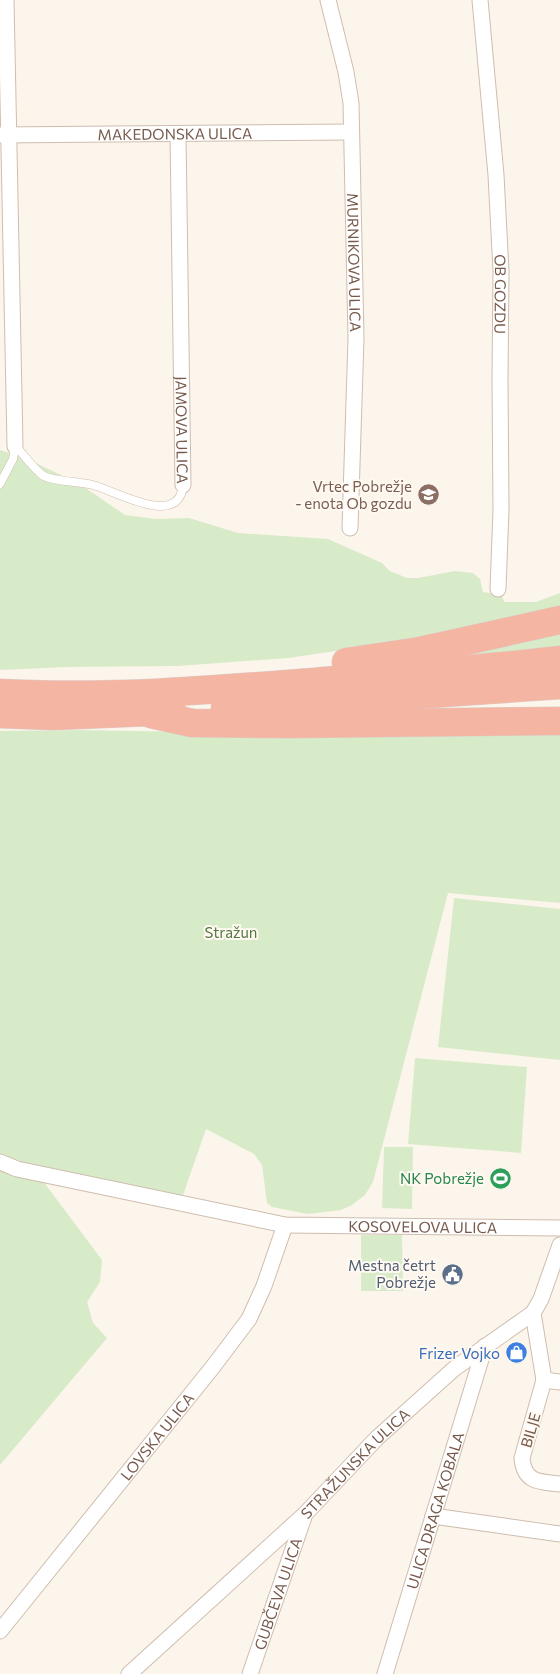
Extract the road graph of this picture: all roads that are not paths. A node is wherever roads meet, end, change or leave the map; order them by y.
1 (6, 0) edge
2 (328, 0) edge
3 (480, 0) edge
4 (351, 132) junction
5 (178, 134) junction
6 (4, 135) edge
7 (15, 446) junction
8 (0, 484) edge
9 (183, 485) joint
10 (350, 528) dead end
11 (498, 589) dead end
12 (560, 620) edge
13 (560, 660) edge
14 (560, 685) edge
15 (252, 688) junction
16 (0, 692) edge
17 (144, 713) junction
18 (0, 714) edge
19 (560, 721) edge
20 (0, 1162) edge
21 (285, 1225) junction
22 (560, 1228) edge
23 (560, 1244) edge
24 (533, 1313) junction
25 (485, 1346) junction
26 (544, 1380) junction
27 (560, 1382) edge
28 (560, 1484) edge
29 (305, 1514) junction
30 (433, 1516) junction
31 (560, 1534) edge
32 (0, 1631) edge
33 (129, 1674) edge
34 (250, 1674) edge
35 (385, 1674) edge

1 - 6 street
2 - 4 street, MURNIKOVA ULICA
3 - 11 street, OB GOZDU
4 - 5 street, MAKEDONSKA ULICA
4 - 10 street, MURNIKOVA ULICA
5 - 6 street, MAKEDONSKA ULICA
5 - 9 street, JAMOVA ULICA
6 - 7 street
7 - 8 lane
7 - 9 lane, JAMOVA ULICA
12 - 15 highway
13 - 15 highway
14 - 17 highway
15 - 16 highway
17 - 18 highway
17 - 19 highway
20 - 21 street, KOSOVELOVA ULICA
21 - 22 street, KOSOVELOVA ULICA
21 - 32 street, LOVSKA ULICA
23 - 24 street, STRAŽUNSKA ULICA
24 - 25 street, STRAŽUNSKA ULICA
24 - 26 street, BILJE
25 - 29 street, STRAŽUNSKA ULICA
25 - 30 street, ULICA DRAGA KOBALA
26 - 27 street
26 - 28 street, BILJE
29 - 33 street, STRAŽUNSKA ULICA
29 - 34 street, GUBČEVA ULICA
30 - 31 street
30 - 35 street, ULICA DRAGA KOBALA

